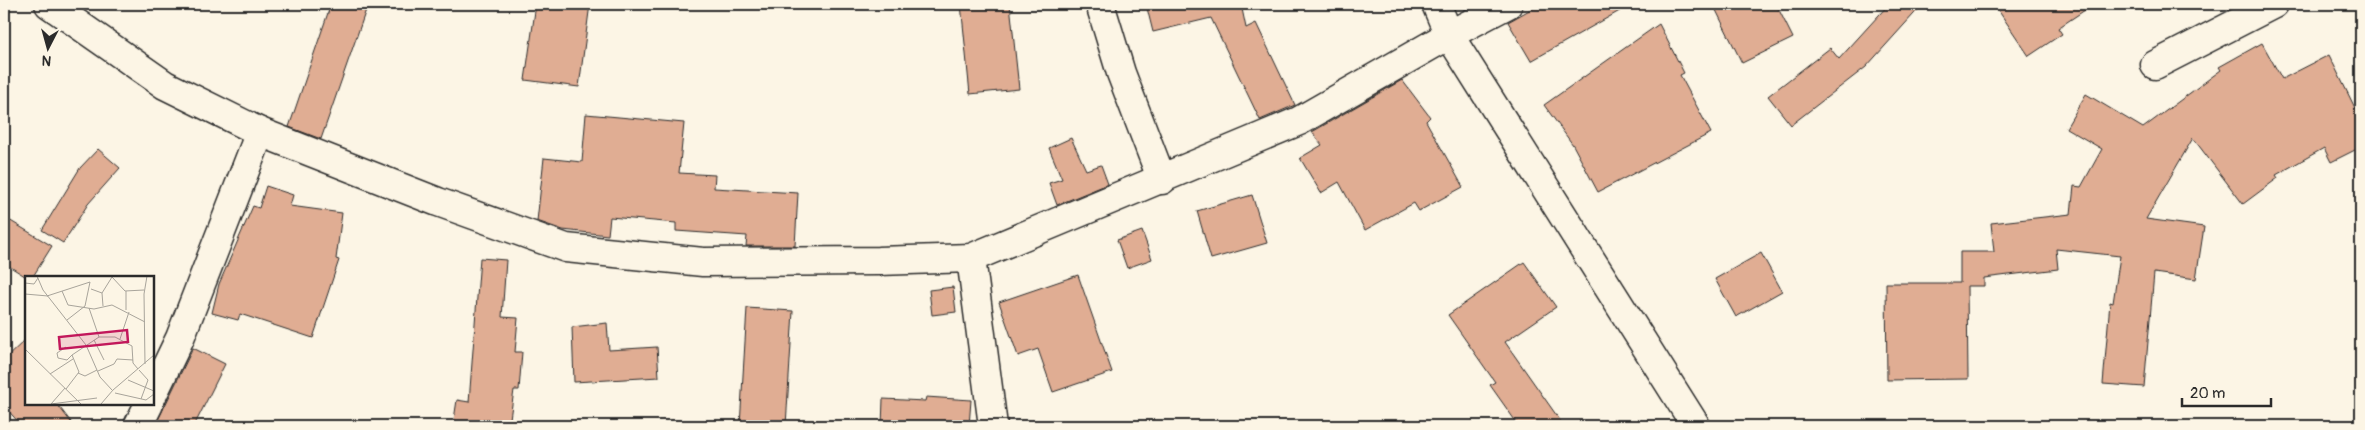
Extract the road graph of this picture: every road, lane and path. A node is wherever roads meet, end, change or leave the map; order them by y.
1 (48, 4) edge
2 (1100, 4) edge
3 (1436, 4) edge
4 (1508, 4) edge
5 (2274, 4) edge
6 (1448, 35) junction
7 (2155, 65) dead end
8 (260, 132) junction
9 (1162, 180) junction
10 (971, 258) junction
11 (154, 392) edge
12 (148, 405) edge
13 (138, 426) edge
14 (993, 426) edge
15 (1696, 426) edge

1 - 8 street
2 - 9 street
3 - 6 street
4 - 6 street
5 - 7 street
6 - 9 street
6 - 15 street
8 - 10 street
8 - 11 street
9 - 10 street
10 - 14 street
12 - 13 street

